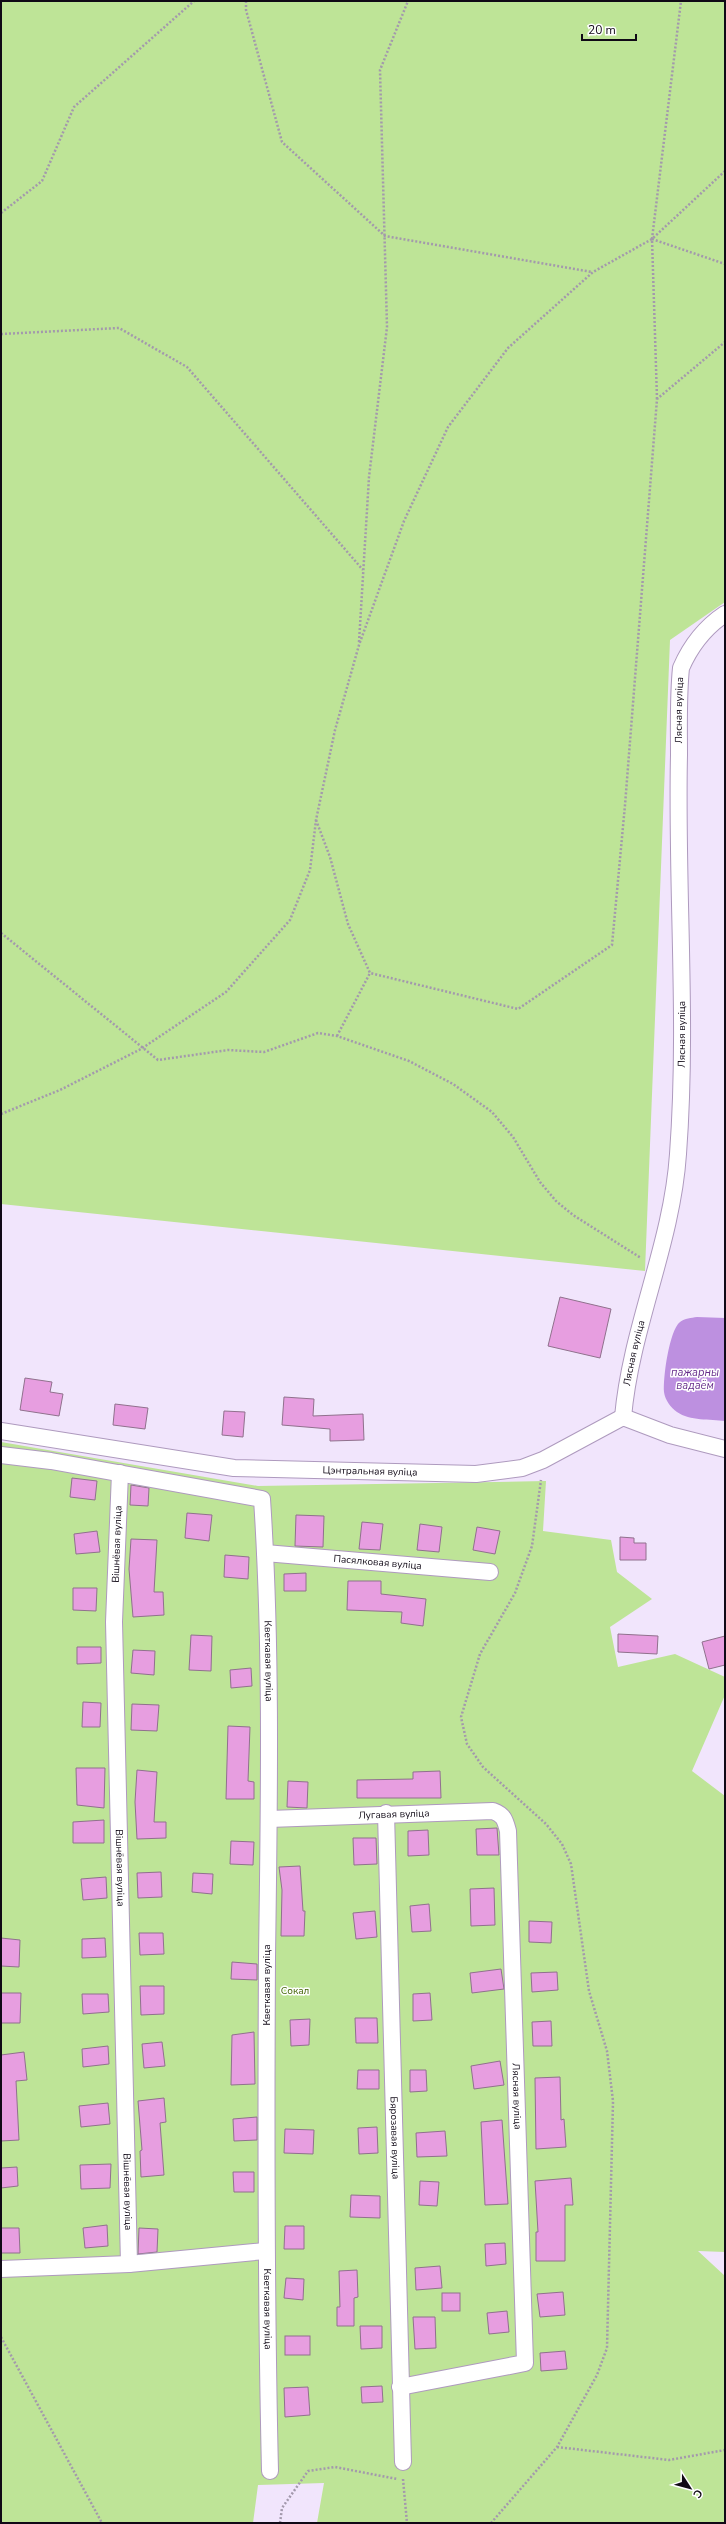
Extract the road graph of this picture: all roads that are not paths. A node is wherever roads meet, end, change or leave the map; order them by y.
1 (725, 614) edge
2 (623, 1417) junction
3 (1, 1431) edge
4 (725, 1449) edge
5 (1, 1455) edge
6 (120, 1473) junction
7 (265, 1553) junction
8 (490, 1572) dead end
9 (386, 1813) junction
10 (268, 1819) junction
11 (508, 1831) joint
12 (265, 2251) junction
13 (128, 2264) junction
14 (1, 2269) edge
15 (400, 2387) junction
16 (403, 2462) road end
17 (270, 2471) dead end

1 - 2 street, Лясная вуліца
2 - 3 street, Цэнтральная вуліца
2 - 4 street
5 - 6 street
6 - 7 street, Кветкавая вуліца
6 - 13 street, Вішнёвая вуліца
7 - 8 street, Пасялковая вуліца
7 - 10 street, Кветкавая вуліца
9 - 10 street, Лугавая вуліца
9 - 11 street, Лугавая вуліца
9 - 15 street, Бярозавая вуліца
10 - 12 street, Кветкавая вуліца
11 - 15 street, Лясная вуліца
12 - 13 street
12 - 17 street, Кветкавая вуліца
13 - 14 street
15 - 16 street, Бярозавая вуліца

